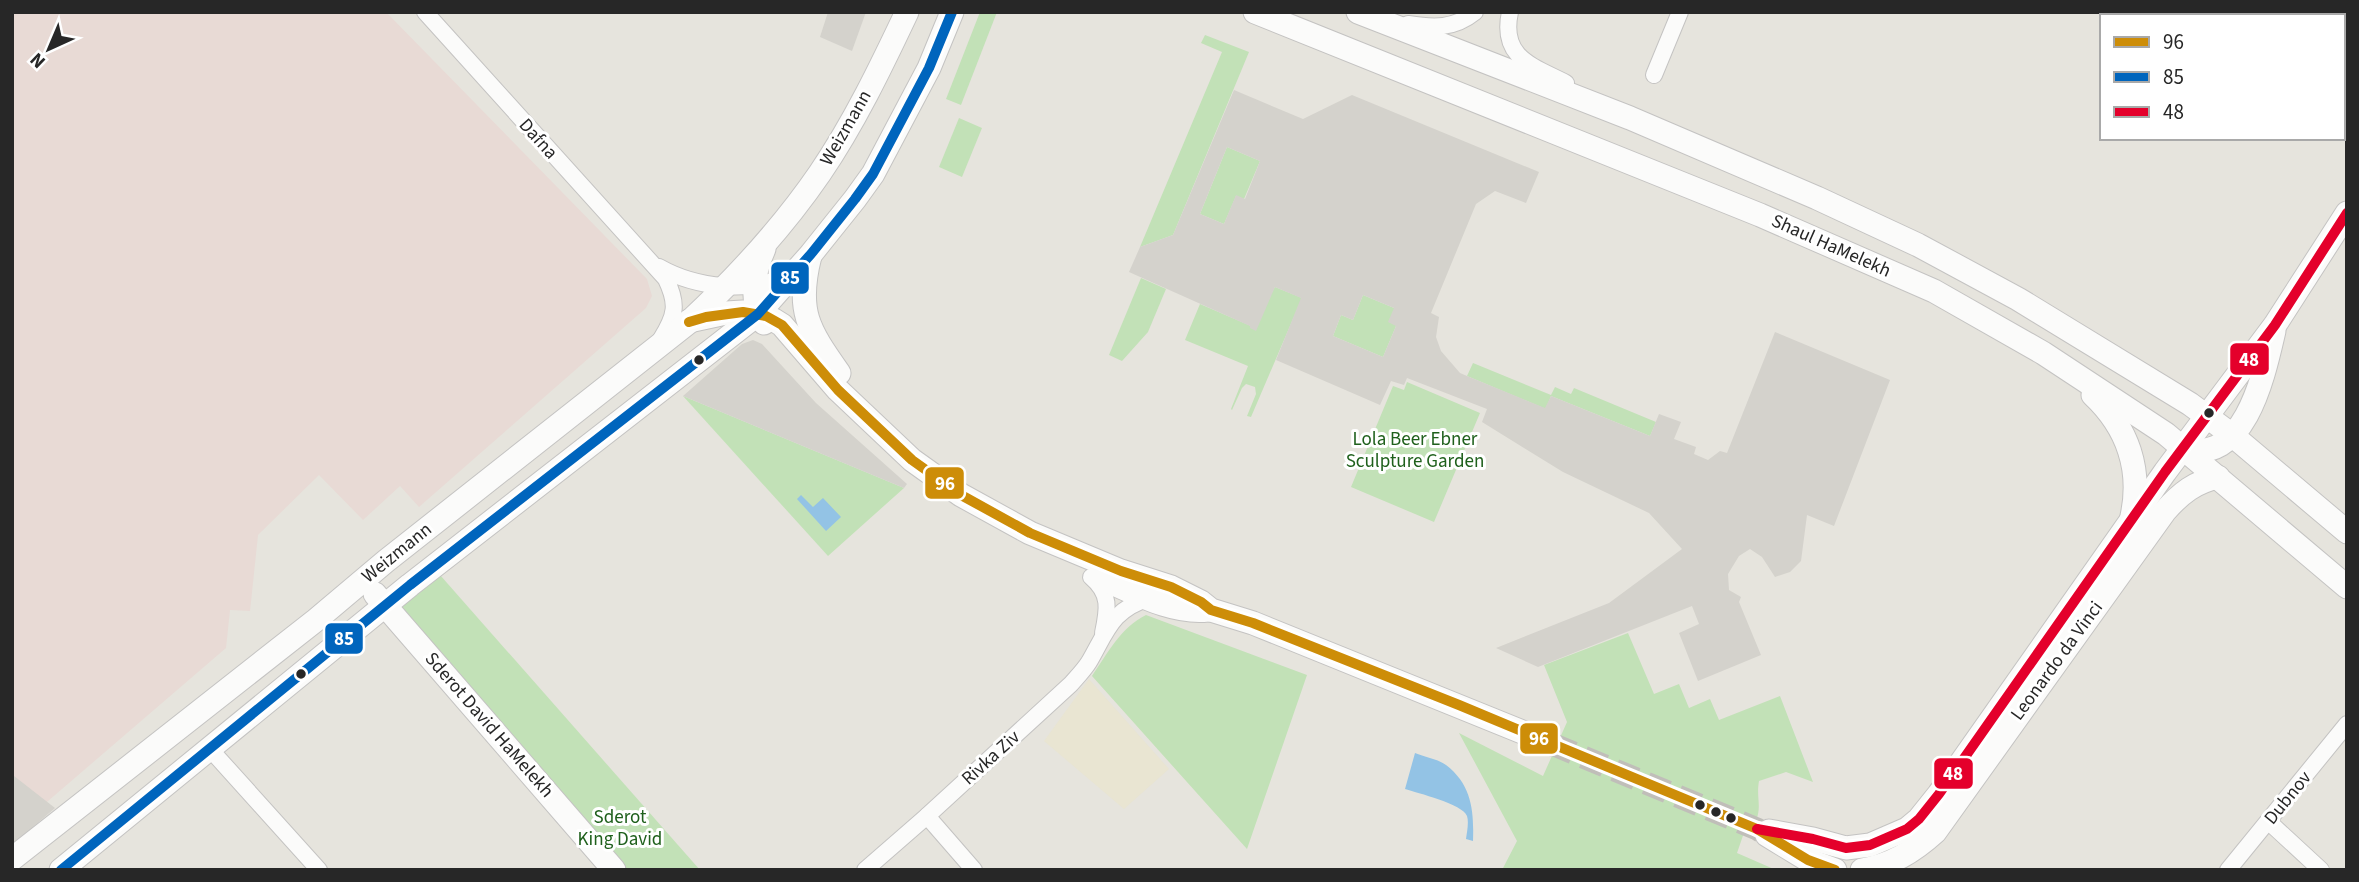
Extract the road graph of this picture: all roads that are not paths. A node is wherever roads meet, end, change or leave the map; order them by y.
1 (425, 12) edge
2 (906, 12) edge
3 (952, 12) edge
4 (1255, 12) edge
5 (1475, 12) edge
6 (1510, 12) edge
7 (1680, 12) edge
8 (1368, 16) edge
9 (1654, 75) dead end
10 (1630, 118) junction
11 (2347, 213) edge
12 (771, 234) junction
13 (805, 262) junction
14 (654, 264) junction
15 (754, 284) junction
16 (727, 286) junction
17 (758, 314) junction
18 (689, 321) junction
19 (2275, 325) junction
20 (656, 346) junction
21 (2043, 353) junction
22 (2206, 415) junction
23 (2232, 435) junction
24 (2183, 448) junction
25 (908, 456) junction
26 (2218, 477) junction
27 (2131, 521) junction
28 (2347, 532) edge
29 (363, 581) junction
30 (2347, 587) edge
31 (1153, 590) junction
32 (1117, 596) junction
33 (385, 606) junction
34 (1103, 635) junction
35 (2347, 724) edge
36 (1552, 744) tunnel mouth
37 (210, 749) junction
38 (928, 816) junction
39 (2269, 822) junction
40 (12, 859) edge
41 (61, 870) edge
42 (319, 870) edge
43 (614, 870) edge
44 (865, 870) edge
45 (974, 870) edge
46 (1835, 870) edge
47 (1862, 870) edge
48 (2228, 870) edge
49 (2321, 870) edge

1 - 14 street, Dafna
2 - 12 street, Weizmann
3 - 13 street, Weizmann
4 - 21 street, Shaul HaMelekh
5 - 8 street
6 - 10 street
7 - 9 street
8 - 10 street, Shaul HaMelekh
10 - 22 street, Shaul HaMelekh
11 - 19 street, Leonardo da Vinci
12 - 15 street, Weizmann
12 - 16 street, Weizmann
13 - 15 street, Dafna
13 - 17 street, Weizmann
13 - 25 street
14 - 16 street, Dafna
14 - 20 street, Dafna
15 - 16 street, Dafna
15 - 17 street, Weizmann
16 - 18 street, Weizmann
17 - 18 street
17 - 25 street
17 - 32 street
17 - 33 street, Weizmann
18 - 20 street, Weizmann
19 - 22 street, Leonardo da Vinci
19 - 23 street
20 - 29 street, Weizmann
21 - 24 street, Shaul HaMelekh
21 - 27 street
22 - 23 street, Shaul HaMelekh
22 - 24 street, Leonardo da Vinci
23 - 24 street
23 - 28 street, Shaul HaMelekh
24 - 26 street, Shaul HaMelekh
24 - 27 street, Leonardo da Vinci
25 - 31 street
26 - 30 street, Shaul HaMelekh
26 - 47 street, Leonardo da Vinci
27 - 46 street, Leonardo da Vinci
29 - 33 street, Sderot David HaMelekh
29 - 40 street, Weizmann
31 - 32 street
31 - 34 street, Rivka Ziv
31 - 36 street
32 - 34 street, Rivka Ziv
33 - 37 street, Weizmann
33 - 43 street, Sderot David HaMelekh
34 - 38 street, Rivka Ziv
35 - 39 street, Dubnov
37 - 41 street, Weizmann
37 - 42 street
38 - 44 street, Rivka Ziv
38 - 45 street
39 - 48 street, Dubnov
39 - 49 street

